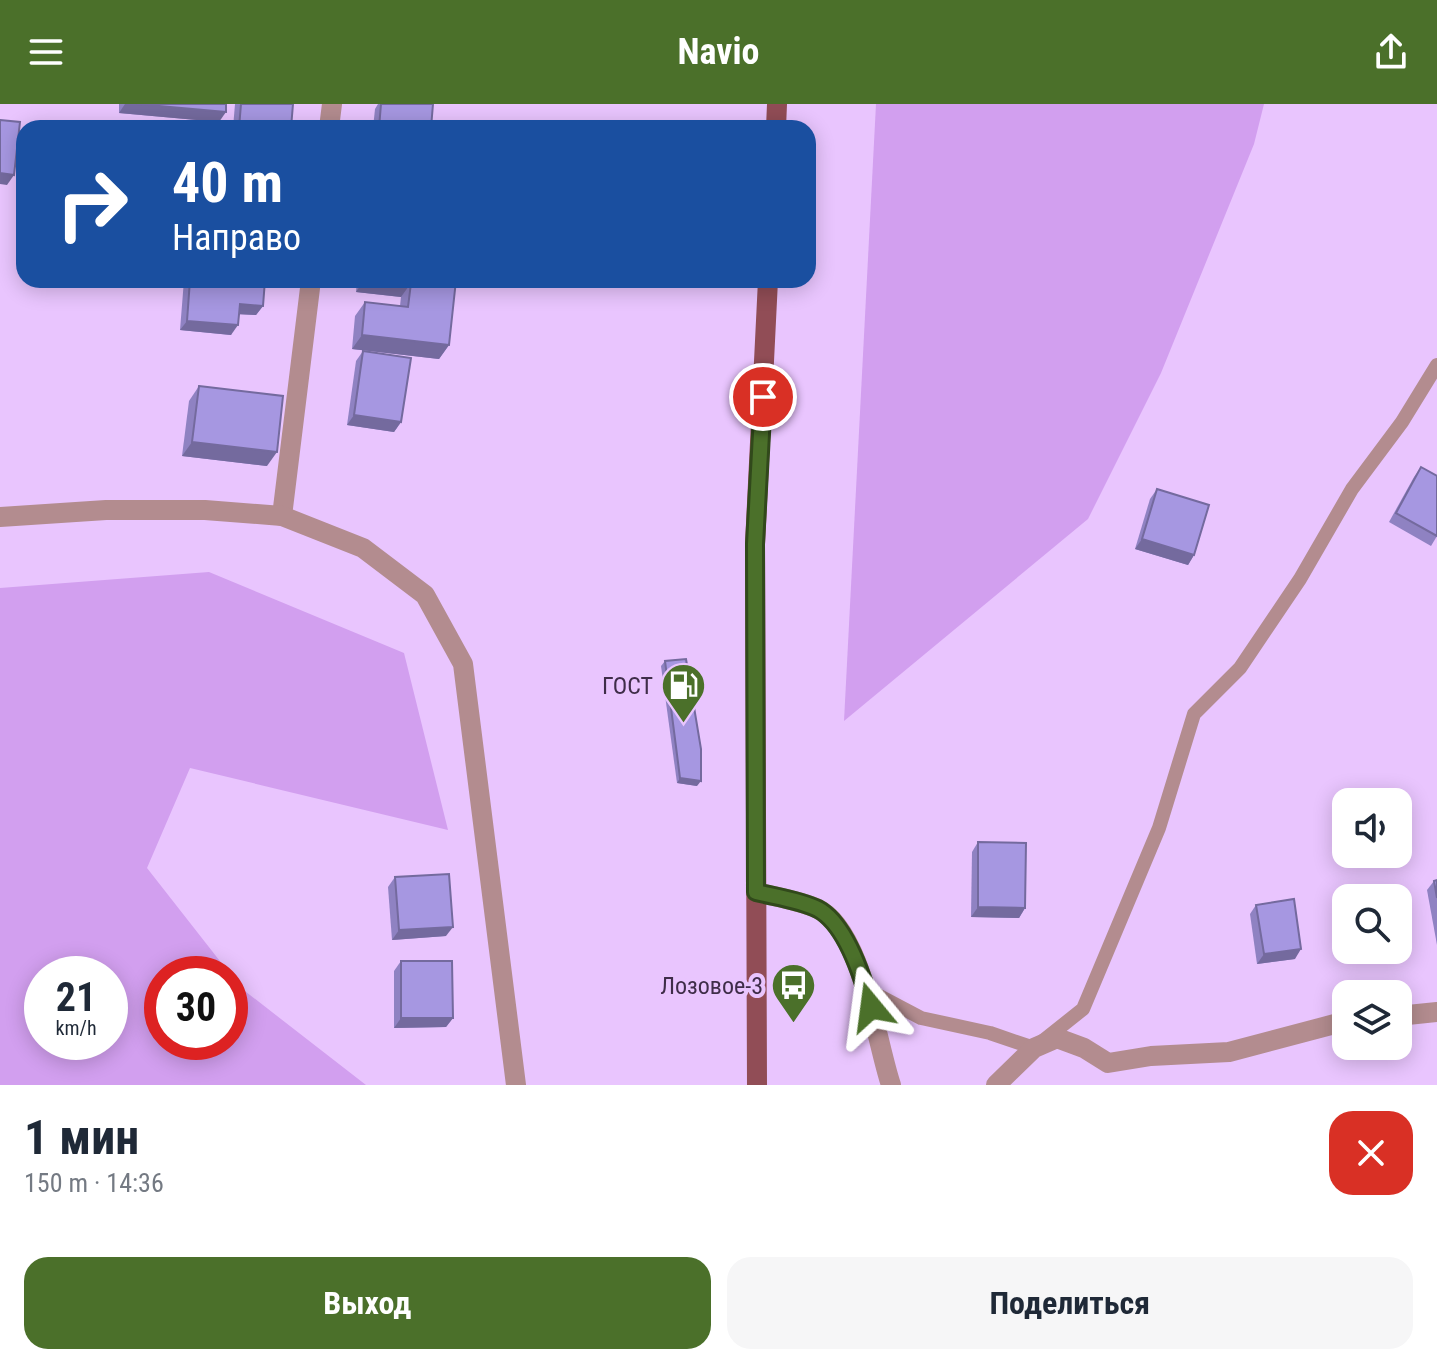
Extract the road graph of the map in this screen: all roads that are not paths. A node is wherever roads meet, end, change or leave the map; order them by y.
1 (310, 288) edge
2 (768, 288) edge
3 (1437, 365) edge
4 (282, 516) junction
5 (0, 517) edge
6 (756, 892) junction
7 (866, 989) junction
8 (1437, 1012) edge
9 (1412, 1015) edge
10 (1332, 1025) edge
11 (1034, 1048) junction
12 (516, 1085) edge
13 (757, 1085) edge
14 (891, 1085) edge
15 (996, 1085) edge

1 - 4 street
2 - 6 main road
3 - 11 lane
4 - 5 street
4 - 12 street
6 - 7 street
6 - 13 main road
7 - 11 lane
7 - 14 street
8 - 9 street
10 - 11 street
11 - 15 street

